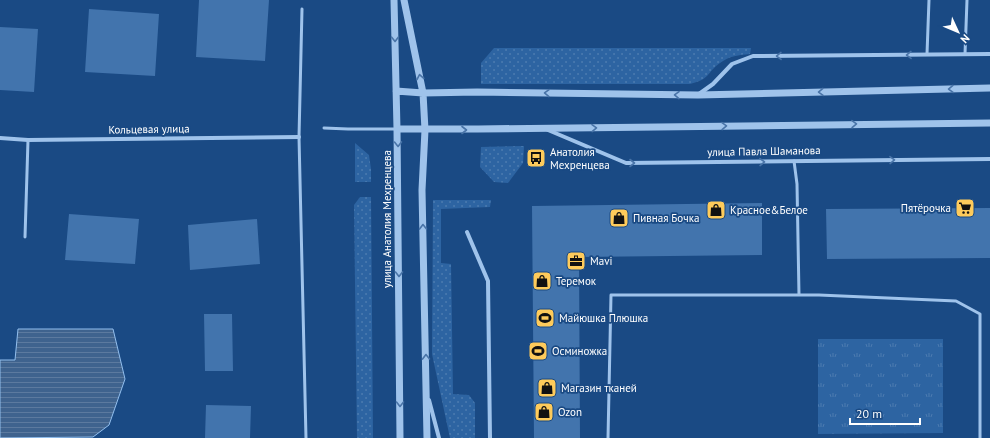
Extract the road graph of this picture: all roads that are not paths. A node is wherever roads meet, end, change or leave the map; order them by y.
1 (394, 0) edge
2 (404, 0) edge
3 (929, 0) edge
4 (967, 0) edge
5 (302, 9) dead end
6 (927, 54) junction
7 (965, 54) junction
8 (990, 54) edge
9 (990, 88) edge
10 (396, 91) junction
11 (423, 93) junction
12 (698, 95) junction
13 (990, 123) edge
14 (324, 128) dead end
15 (544, 128) junction
16 (397, 129) junction
17 (425, 130) junction
18 (299, 137) junction
19 (0, 138) edge
20 (28, 140) junction
21 (990, 159) edge
22 (794, 161) junction
23 (467, 232) dead end
24 (25, 237) dead end
25 (799, 295) junction
26 (427, 392) junction
27 (306, 438) edge
28 (400, 438) edge
29 (427, 438) edge
30 (439, 438) edge
31 (490, 438) edge
32 (608, 438) edge
33 (980, 438) edge

1 -> 10 street, улица Анатолия Мехренцева
11 -> 2 street
3 - 6 lane
4 - 7 lane
5 - 18 lane
6 - 7 street
6 -> 12 street
7 - 8 street
9 -> 12 street
10 - 11 street
10 - 16 street, улица Анатолия Мехренцева
12 -> 11 street
11 - 17 street
15 -> 13 street, улица Павла Шаманова
14 - 16 lane
17 -> 15 street, улица Павла Шаманова
15 -> 22 street, улица Павла Шаманова
16 - 17 street, улица Павла Шаманова
16 -> 28 street, улица Анатолия Мехренцева
26 -> 17 street
18 - 20 street, Кольцевая улица
18 - 27 lane
19 - 20 street, Кольцевая улица
20 - 24 lane
22 -> 21 street, улица Павла Шаманова
22 - 25 lane
23 - 31 street
25 - 32 lane
25 - 33 lane
26 - 29 street
26 - 30 street

